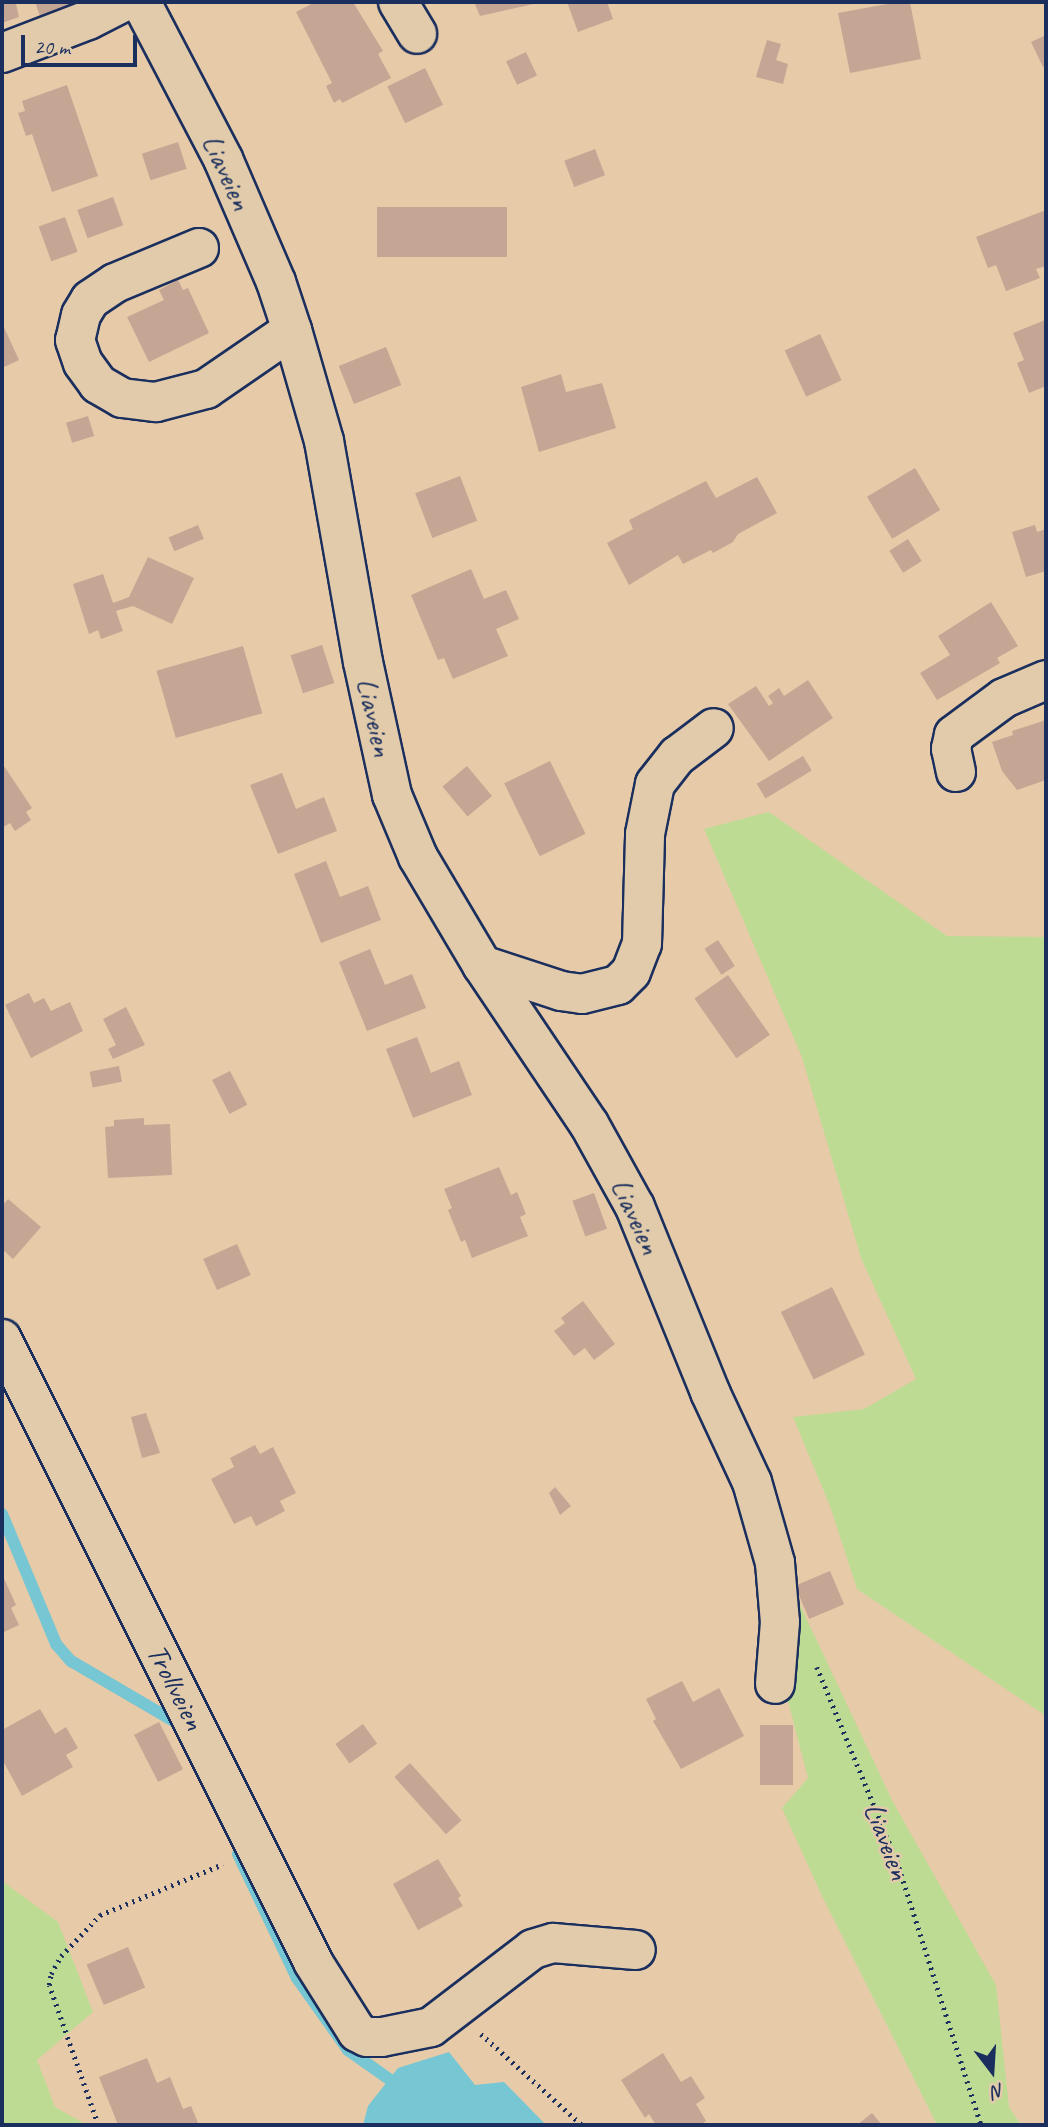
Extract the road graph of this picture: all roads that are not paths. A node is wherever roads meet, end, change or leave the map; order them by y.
1 (123, 2) edge
2 (141, 2) edge
3 (398, 2) edge
4 (417, 34) dead end
5 (2, 53) edge
6 (199, 248) dead end
7 (292, 330) junction
8 (1046, 680) edge
9 (714, 729) dead end
10 (956, 772) dead end
11 (482, 965) junction
12 (2, 1339) edge
13 (775, 1684) dead end
14 (636, 1950) dead end

1 - 5 street
2 - 7 street, Liaveien
3 - 4 street
6 - 7 street
7 - 11 street, Liaveien
8 - 10 street
9 - 11 street
11 - 13 street, Liaveien
12 - 14 street, Trollveien

